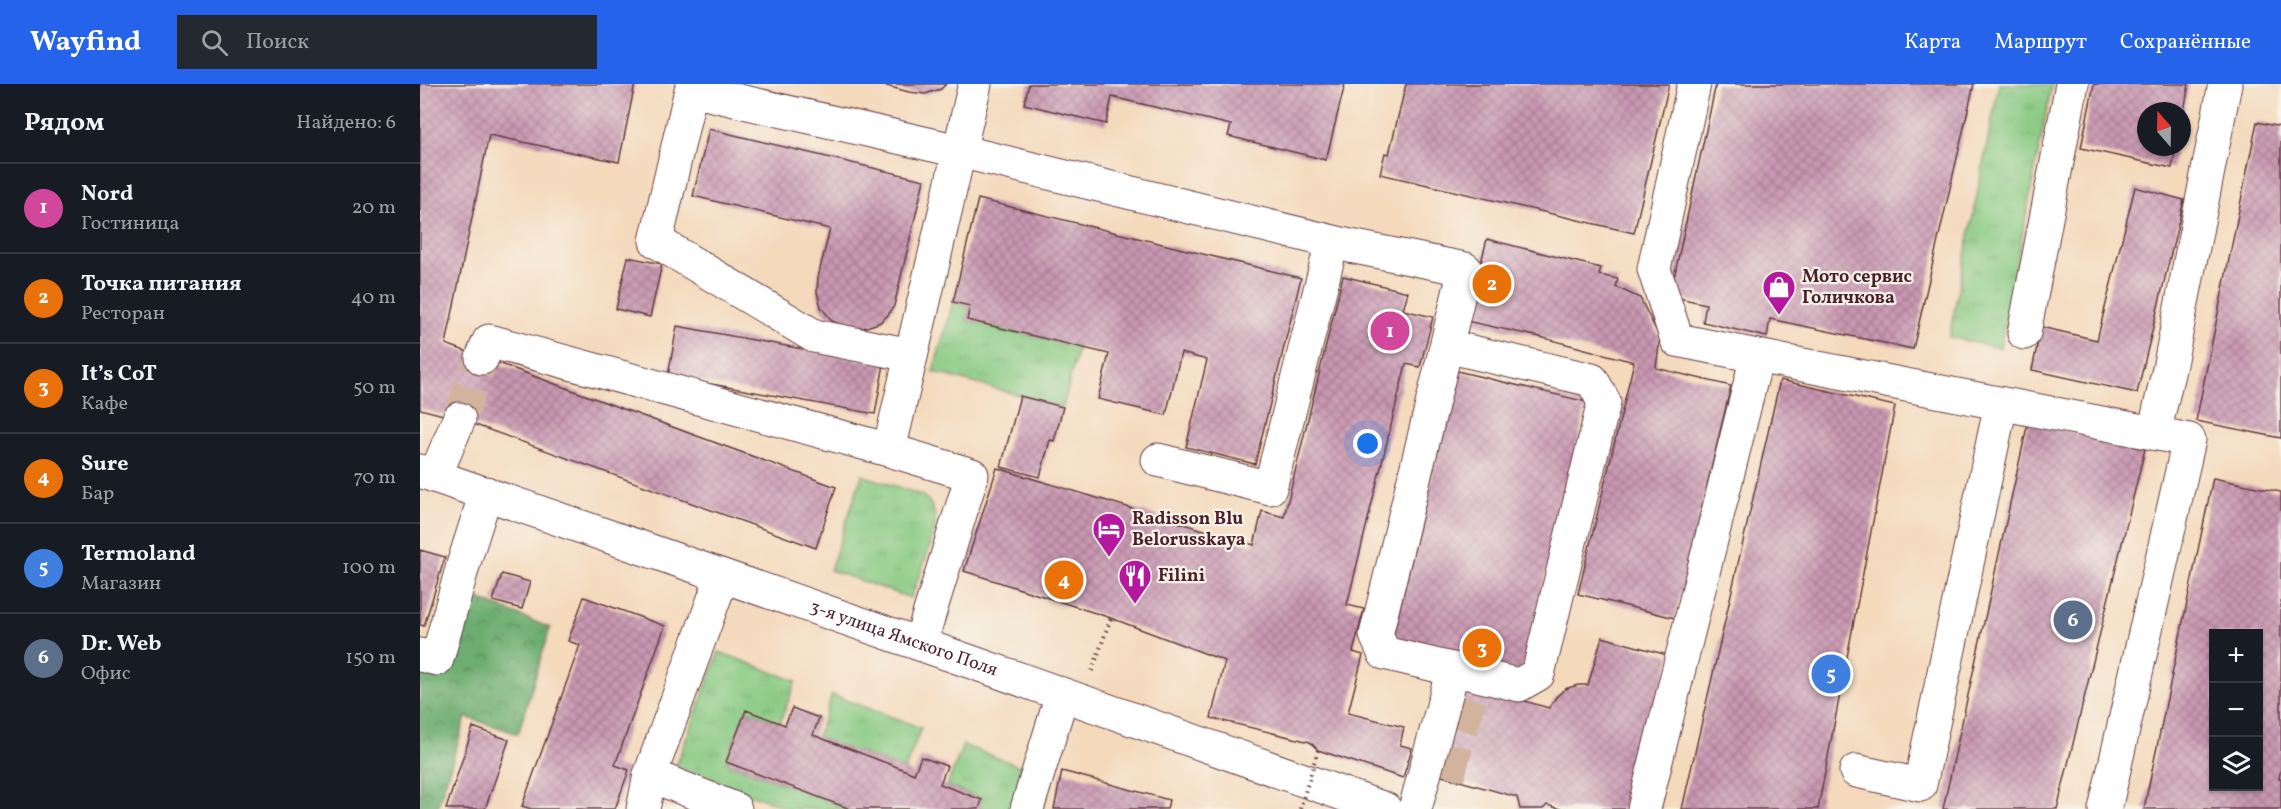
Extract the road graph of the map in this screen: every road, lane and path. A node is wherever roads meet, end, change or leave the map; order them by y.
1 (975, 84) edge
2 (1694, 84) edge
3 (2072, 84) edge
4 (2225, 84) edge
5 (692, 87) edge
6 (959, 151) junction
7 (1332, 242) junction
8 (2024, 333) dead end
9 (1446, 346) junction
10 (911, 355) junction
11 (1756, 356) junction
12 (482, 358) tunnel mouth
13 (2001, 404) junction
14 (459, 419) tunnel mouth
15 (2154, 433) junction
16 (889, 450) junction
17 (1158, 460) dead end
18 (428, 474) edge
19 (486, 493) junction
20 (723, 577) junction
21 (1111, 618) dead end
22 (920, 645) junction
23 (420, 655) edge
24 (1450, 669) junction
25 (1090, 676) dead end
26 (1062, 695) junction
27 (1318, 750) dead end
28 (1856, 771) dead end
29 (650, 775) junction
30 (1448, 777) tunnel mouth
31 (643, 809) edge
32 (735, 809) edge
33 (1027, 809) edge
34 (1300, 809) edge
35 (1385, 809) edge
36 (1415, 809) edge
37 (1439, 809) edge
38 (1644, 809) edge
39 (2104, 809) edge

1 - 6 street
2 - 11 street
3 - 8 street
4 - 15 street
5 - 6 street
5 - 10 street
6 - 7 street
6 - 10 street
7 - 9 street
7 - 17 street
9 - 24 street
9 - 24 street
10 - 16 street
11 - 13 street
11 - 38 street
12 - 16 street
13 - 15 street
13 - 28 street
14 - 18 street
15 - 39 street
16 - 22 street
18 - 19 street, 3-я улица Ямского Поля
19 - 20 street, 3-я улица Ямского Поля
19 - 23 street
20 - 22 street, 3-я улица Ямского Поля
20 - 29 street
21 - 25 path
22 - 26 street, 3-я улица Ямского Поля
24 - 36 street
26 - 33 street
26 - 35 street, 3-я улица Ямского Поля
27 - 34 path, bridge
29 - 31 street
29 - 32 street
30 - 37 street

